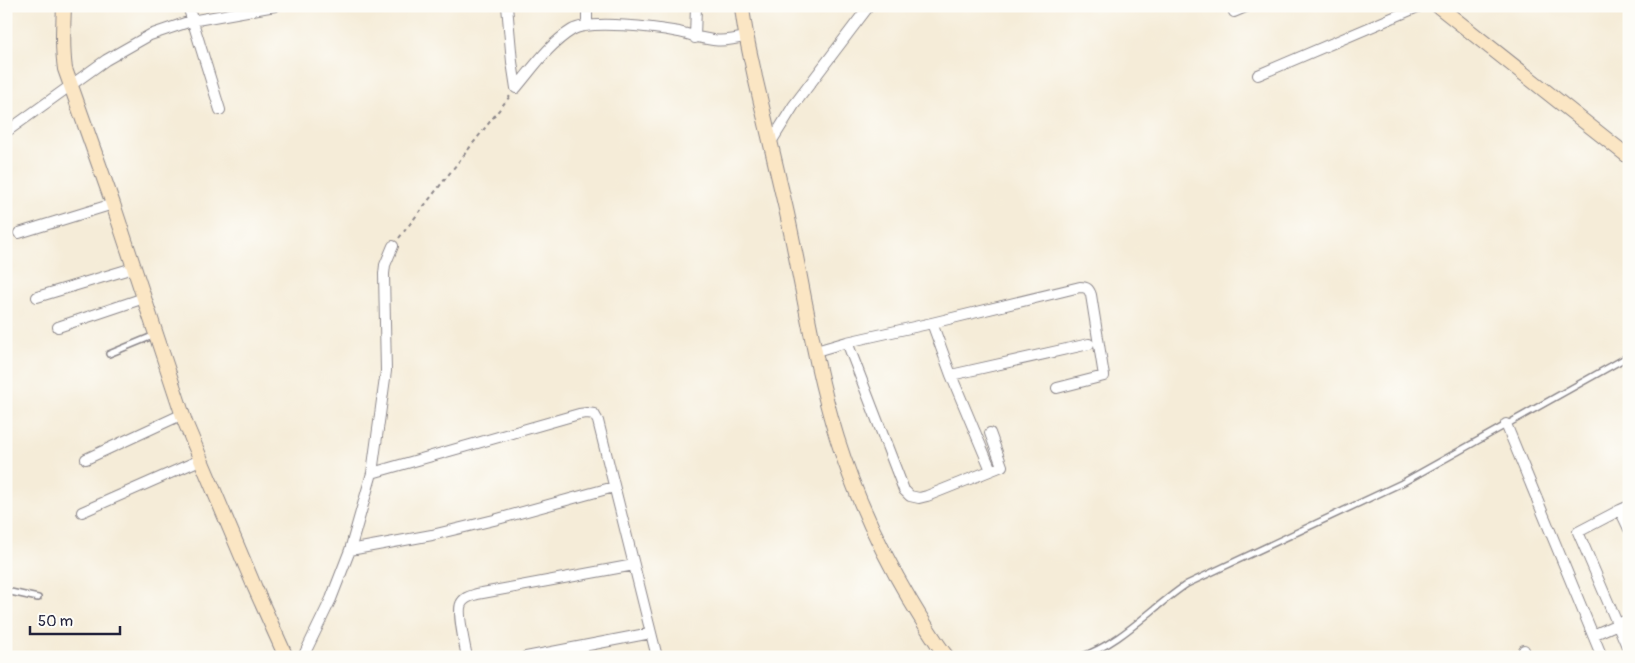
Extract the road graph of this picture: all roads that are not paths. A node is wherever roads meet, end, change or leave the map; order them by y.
1 (64, 6) edge
2 (188, 6) edge
3 (275, 6) edge
4 (507, 6) edge
5 (587, 6) edge
6 (696, 6) edge
7 (742, 6) edge
8 (869, 6) edge
9 (1248, 6) edge
10 (1420, 6) edge
11 (1438, 6) edge
12 (1234, 12) dead end
13 (191, 21) junction
14 (586, 25) junction
15 (695, 38) junction
16 (747, 39) junction
17 (1258, 75) dead end
18 (70, 85) junction
19 (220, 110) dead end
20 (6, 132) edge
21 (771, 142) junction
22 (1629, 157) edge
23 (112, 204) junction
24 (18, 233) dead end
25 (393, 246) road end
26 (133, 268) junction
27 (37, 297) dead end
28 (144, 298) junction
29 (932, 323) junction
30 (58, 327) dead end
31 (156, 335) junction
32 (847, 342) junction
33 (1090, 344) dead end
34 (816, 351) junction
35 (109, 354) dead end
36 (1629, 356) edge
37 (951, 375) junction
38 (1057, 388) dead end
39 (183, 414) junction
40 (1506, 424) junction
41 (990, 434) dead end
42 (86, 459) dead end
43 (201, 463) junction
44 (991, 470) junction
45 (372, 473) junction
46 (614, 486) junction
47 (1625, 508) edge
48 (82, 512) dead end
49 (1629, 529) edge
50 (350, 550) junction
51 (634, 565) junction
52 (6, 591) edge
53 (38, 598) dead end
54 (1629, 619) edge
55 (1618, 624) junction
56 (651, 633) junction
57 (1593, 635) junction
58 (1629, 651) edge
59 (286, 657) edge
60 (303, 657) edge
61 (467, 657) edge
62 (526, 657) edge
63 (657, 657) edge
64 (947, 657) edge
65 (1080, 657) edge
66 (1602, 657) edge

1 - 18 street
2 - 13 street
3 - 13 street
4 - 14 street
5 - 14 street
6 - 15 street
7 - 16 street
8 - 21 street
9 - 12 street
10 - 17 street
11 - 22 street
13 - 18 street
13 - 19 street
14 - 15 street
15 - 16 street
16 - 21 street
18 - 20 street
18 - 23 street
21 - 34 street
23 - 24 street
23 - 26 street
25 - 45 street
26 - 27 street
26 - 28 street
28 - 30 street
28 - 31 street
29 - 32 street
29 - 37 street
29 - 38 street
31 - 35 lane
31 - 39 street
32 - 34 street
32 - 44 street
33 - 37 street
34 - 64 street
36 - 40 lane
37 - 44 street
39 - 42 street
39 - 43 street
40 - 57 street
40 - 65 lane
41 - 44 street
43 - 48 street
43 - 59 street
45 - 46 street
45 - 50 street
46 - 50 street
46 - 51 street
47 - 49 street
47 - 55 street
50 - 60 street
51 - 56 street
51 - 61 street
52 - 53 lane
54 - 55 street
55 - 57 street
55 - 58 street
56 - 62 street
56 - 63 street
57 - 66 street

